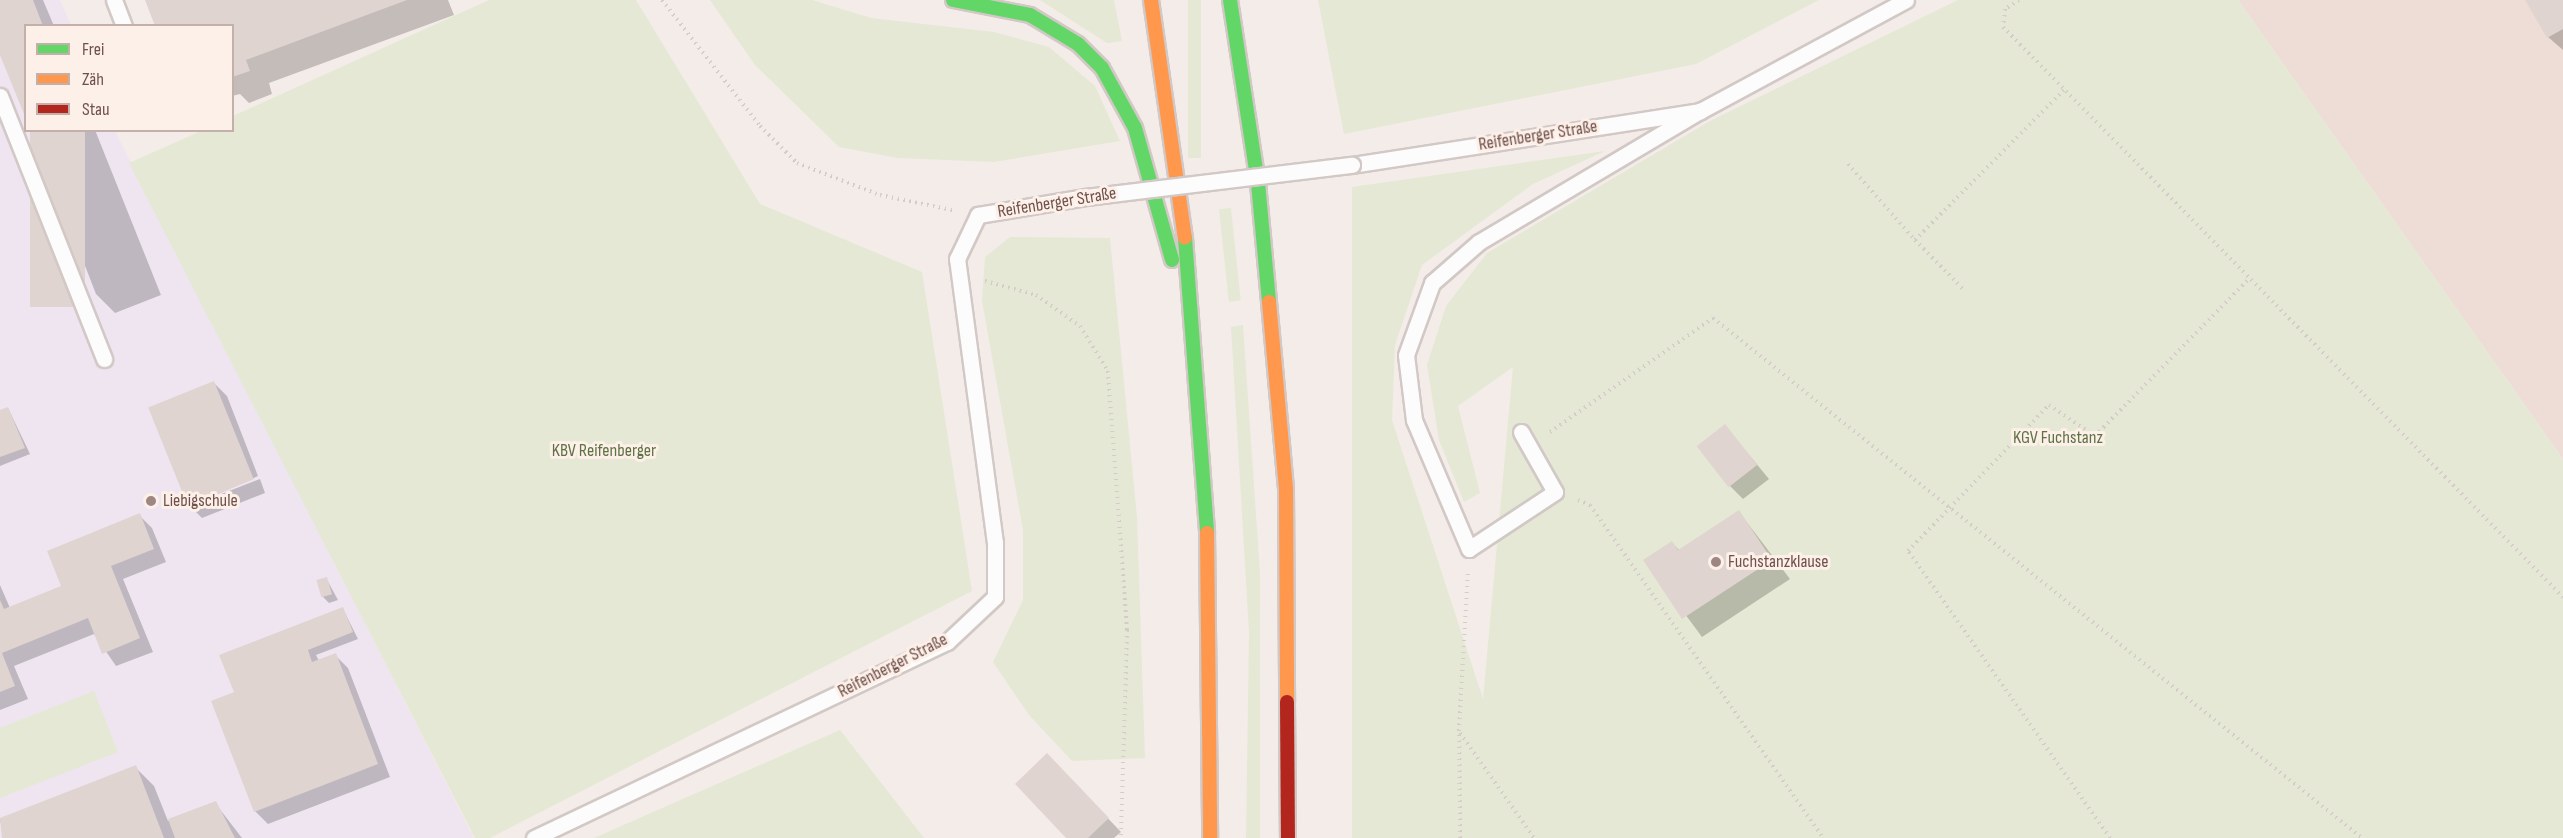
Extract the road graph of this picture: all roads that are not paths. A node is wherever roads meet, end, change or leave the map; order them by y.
1 (114, 0) edge
2 (953, 0) edge
3 (1151, 0) edge
4 (1230, 0) edge
5 (1906, 0) edge
6 (123, 24) edge
7 (0, 96) edge
8 (1700, 111) junction
9 (1196, 345) junction
10 (104, 359) dead end
11 (1521, 432) dead end
12 (534, 838) edge
13 (1210, 838) edge
14 (1288, 838) edge

1 - 6 lane
2 - 9 highway
3 - 9 highway
4 - 14 highway
5 - 8 lane, Reifenberger Straße
7 - 10 lane
8 - 11 lane
8 - 12 lane, Reifenberger Straße, bridge
9 - 13 highway

